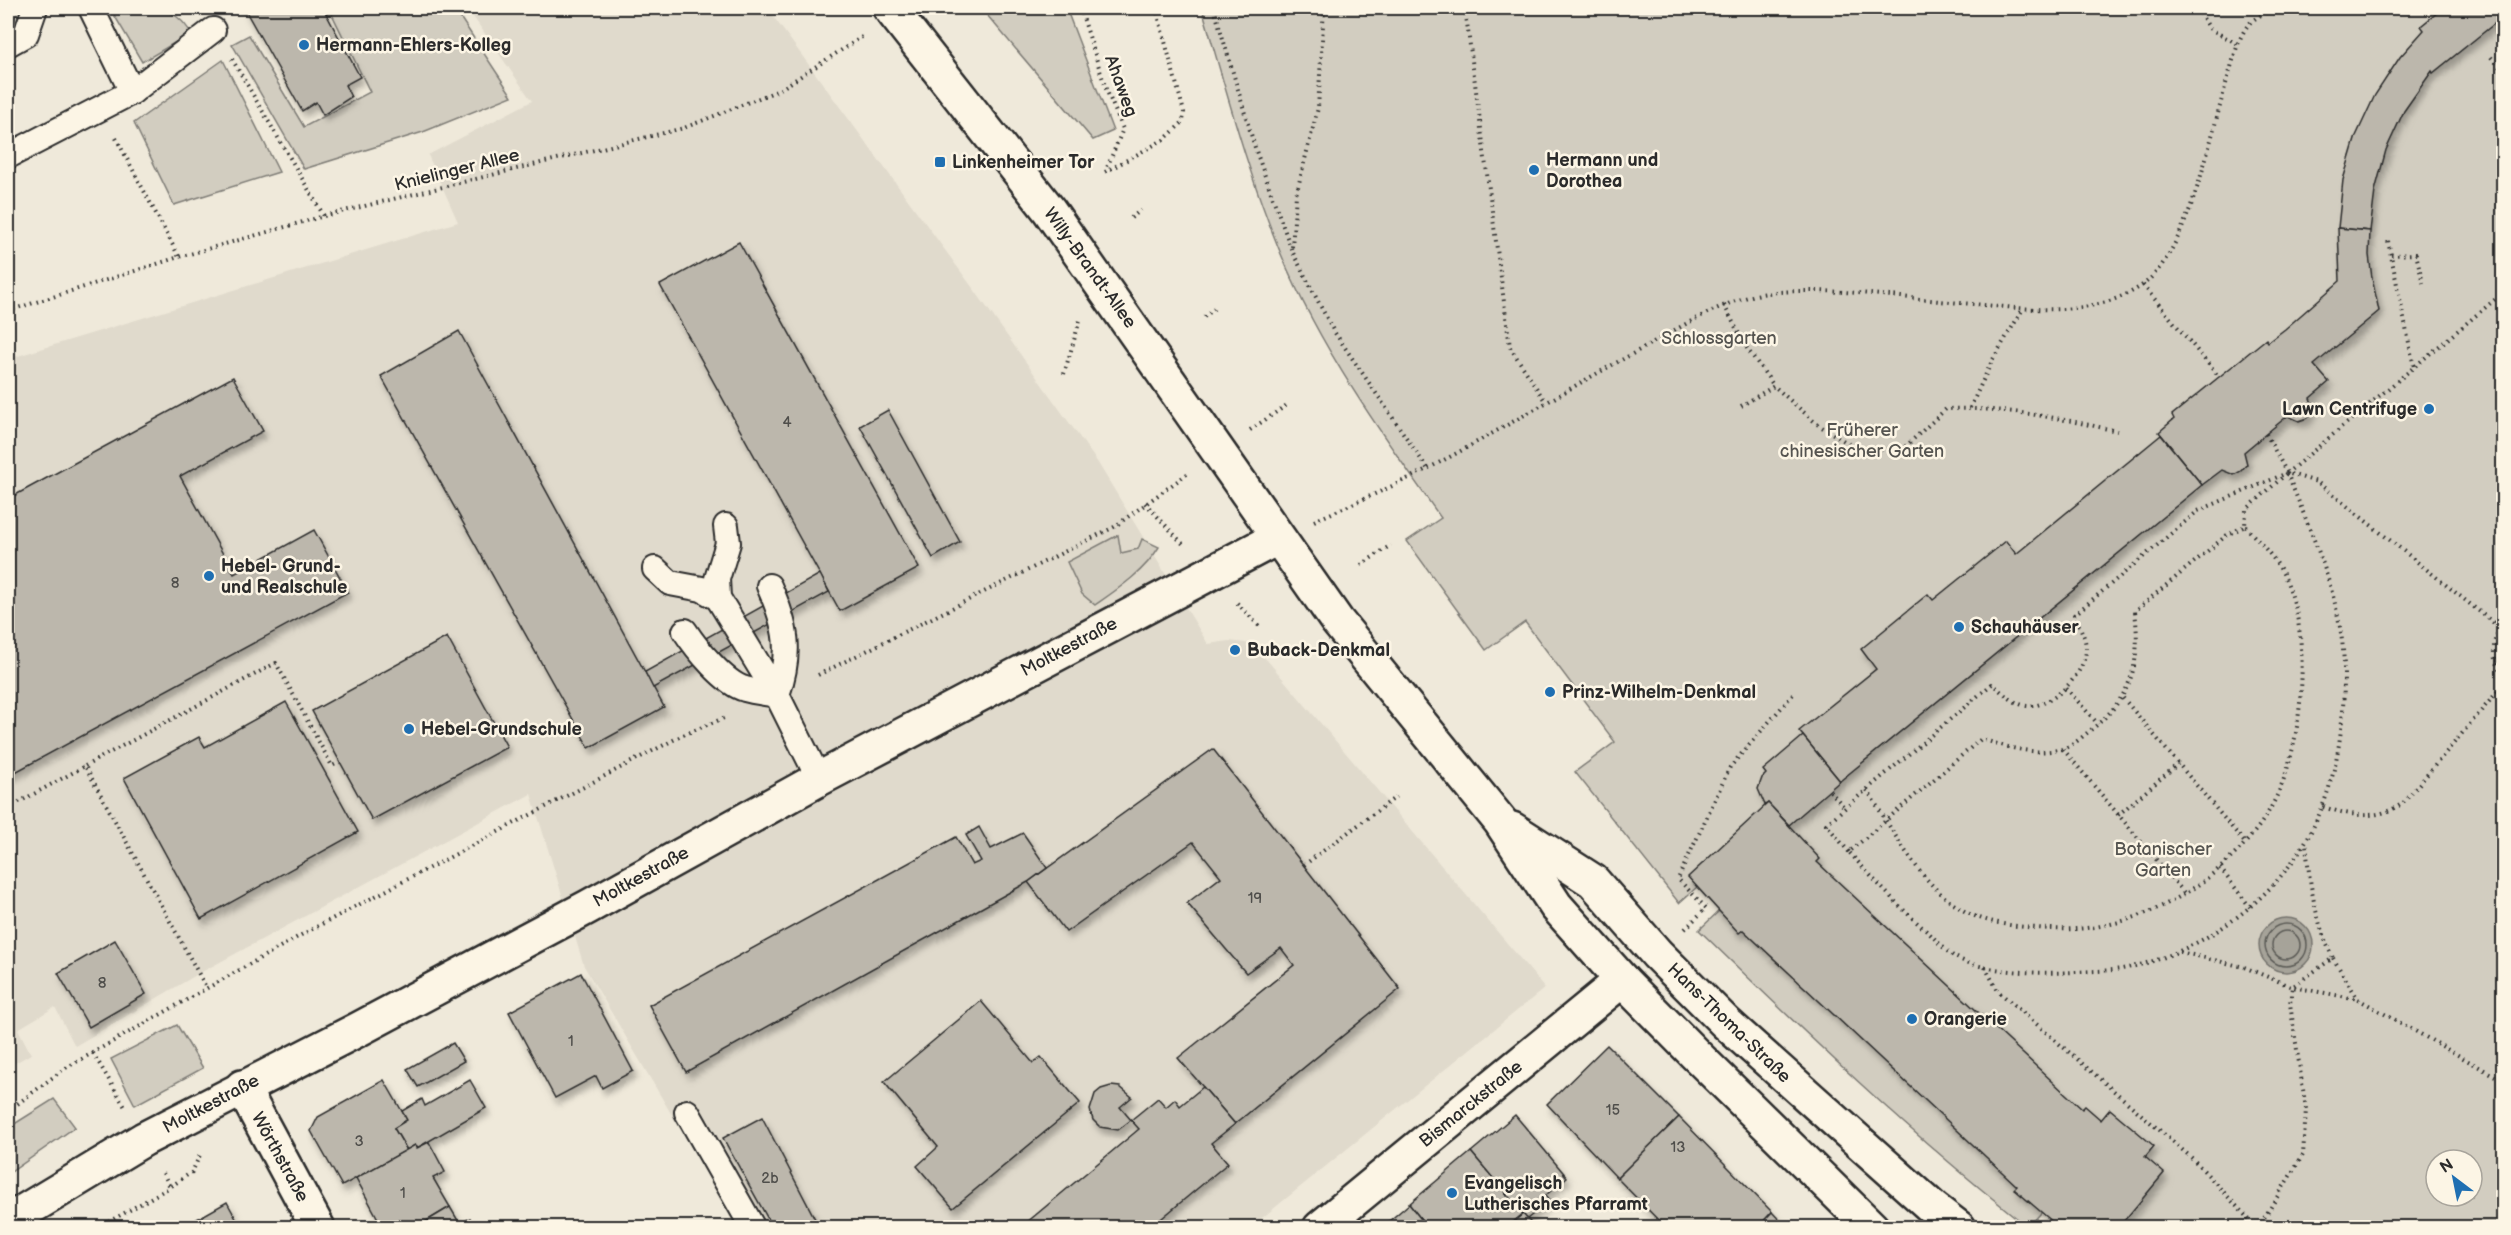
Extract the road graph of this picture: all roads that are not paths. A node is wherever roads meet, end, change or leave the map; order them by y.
1 (34, 8) edge
2 (91, 8) edge
3 (893, 12) edge
4 (213, 30) road end
5 (8, 44) edge
6 (132, 92) junction
7 (8, 156) edge
8 (726, 526) dead end
9 (1277, 538) junction
10 (655, 569) dead end
11 (769, 586) dead end
12 (718, 598) junction
13 (685, 631) dead end
14 (777, 695) junction
15 (819, 778) junction
16 (1500, 821) junction
17 (1622, 980) junction
18 (242, 1087) junction
19 (687, 1112) dead end
20 (8, 1221) edge
21 (318, 1227) edge
22 (753, 1227) edge
23 (1320, 1227) edge
24 (1872, 1227) edge
25 (1959, 1227) edge

1 - 5 lane
2 - 6 lane
3 - 9 main road, Willy-Brandt-Allee
4 - 6 lane
6 - 7 lane
8 - 12 lane
9 - 15 main road, Moltkestraße
9 - 16 main road, Hans-Thoma-Straße
10 - 12 lane
11 - 14 lane
12 - 14 lane
13 - 14 lane
14 - 15 lane
15 - 18 main road, Moltkestraße
16 - 17 main road, Hans-Thoma-Straße
16 - 25 main road, Hans-Thoma-Straße
17 - 23 main road, Bismarckstraße
17 - 24 main road, Hans-Thoma-Straße
18 - 20 main road, Moltkestraße
18 - 21 main road, Wörthstraße
19 - 22 lane

